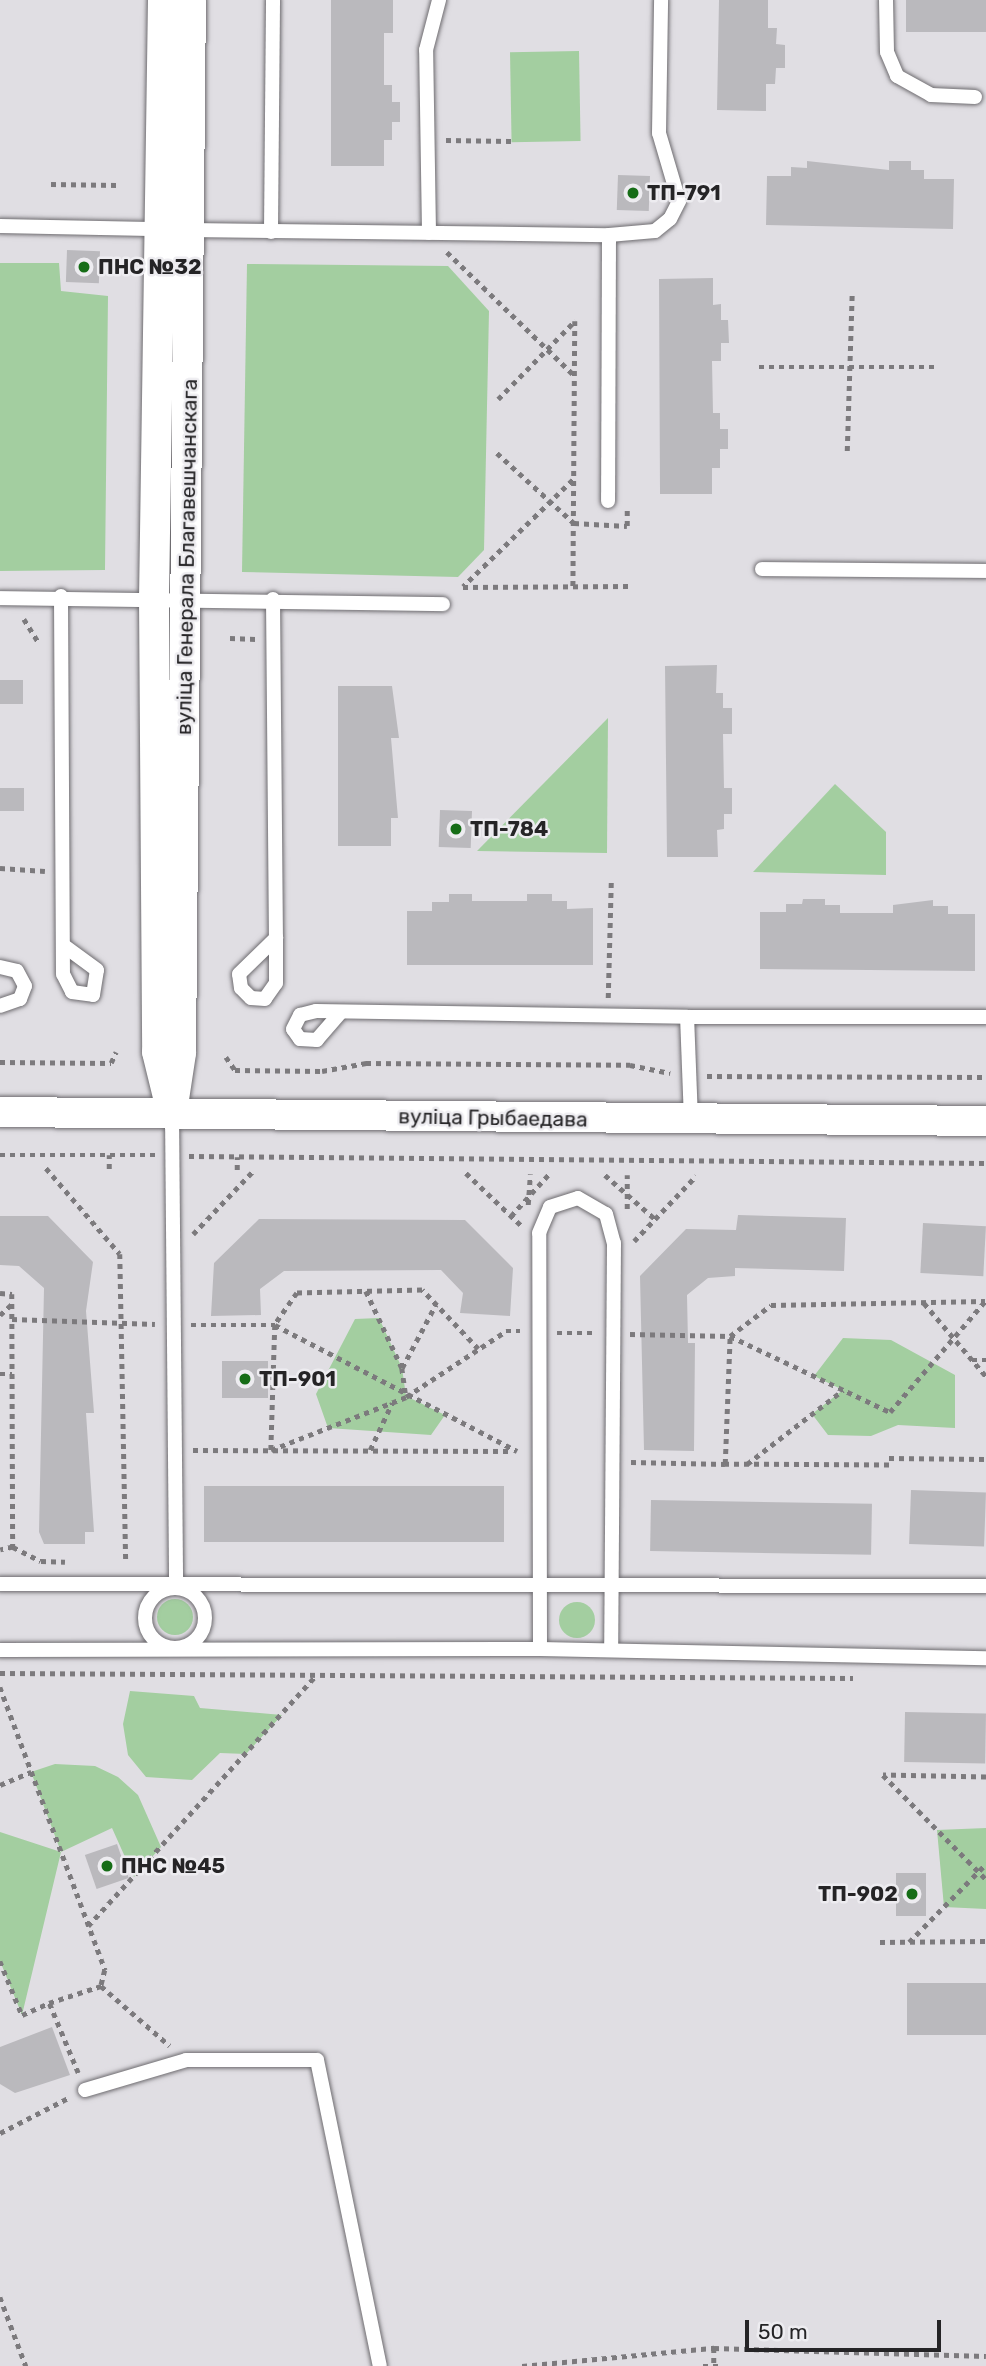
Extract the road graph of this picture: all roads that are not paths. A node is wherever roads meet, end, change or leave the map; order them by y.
1 (163, 0) edge
2 (191, 0) edge
3 (272, 0) edge
4 (439, 0) edge
5 (661, 0) edge
6 (886, 0) edge
7 (975, 97) dead end
8 (0, 226) edge
9 (175, 230) junction
10 (271, 232) junction
11 (429, 233) junction
12 (609, 235) junction
13 (607, 501) dead end
14 (762, 569) dead end
15 (986, 571) edge
16 (61, 596) junction
17 (154, 597) junction
18 (188, 597) junction
19 (0, 598) edge
20 (273, 599) junction
21 (443, 604) dead end
22 (276, 938) dead end
23 (64, 946) dead end
24 (0, 967) edge
25 (0, 1006) edge
26 (341, 1012) dead end
27 (687, 1017) junction
28 (986, 1017) edge
29 (0, 1112) edge
30 (172, 1113) junction
31 (691, 1120) junction
32 (986, 1121) edge
33 (539, 1583) junction
34 (0, 1584) edge
35 (609, 1584) junction
36 (986, 1586) edge
37 (176, 1587) junction
38 (174, 1648) junction
39 (540, 1649) junction
40 (0, 1650) edge
41 (611, 1650) junction
42 (986, 1658) edge
43 (85, 2090) road end
44 (380, 2366) edge

1 - 9 street
2 - 9 street, вуліца Генерала Благавешчанскага
3 - 10 lane
4 - 11 lane
5 - 12 lane
6 - 7 lane
8 - 9 lane
9 - 10 lane
9 - 17 street
9 - 18 street, вуліца Генерала Благавешчанскага
10 - 11 lane
11 - 12 lane
12 - 13 lane
14 - 15 lane
16 - 17 lane
16 - 19 lane
16 - 23 lane
17 - 18 lane
17 - 30 street
18 - 20 lane
18 - 30 street, вуліца Генерала Благавешчанскага
20 - 21 lane
20 - 22 lane
24 - 25 lane
26 - 27 lane
27 - 28 lane
27 - 31 lane
29 - 30 street, вуліца Грыбаедава
30 - 31 street, вуліца Грыбаедава
30 - 37 lane
31 - 32 street, вуліца Грыбаедава
33 - 35 lane
33 - 35 lane
33 - 37 lane
33 - 39 lane
34 - 37 lane
35 - 36 lane
35 - 41 lane
37 - 38 lane
37 - 38 lane
38 - 39 lane
38 - 40 lane
39 - 41 lane
41 - 42 lane
43 - 44 lane

